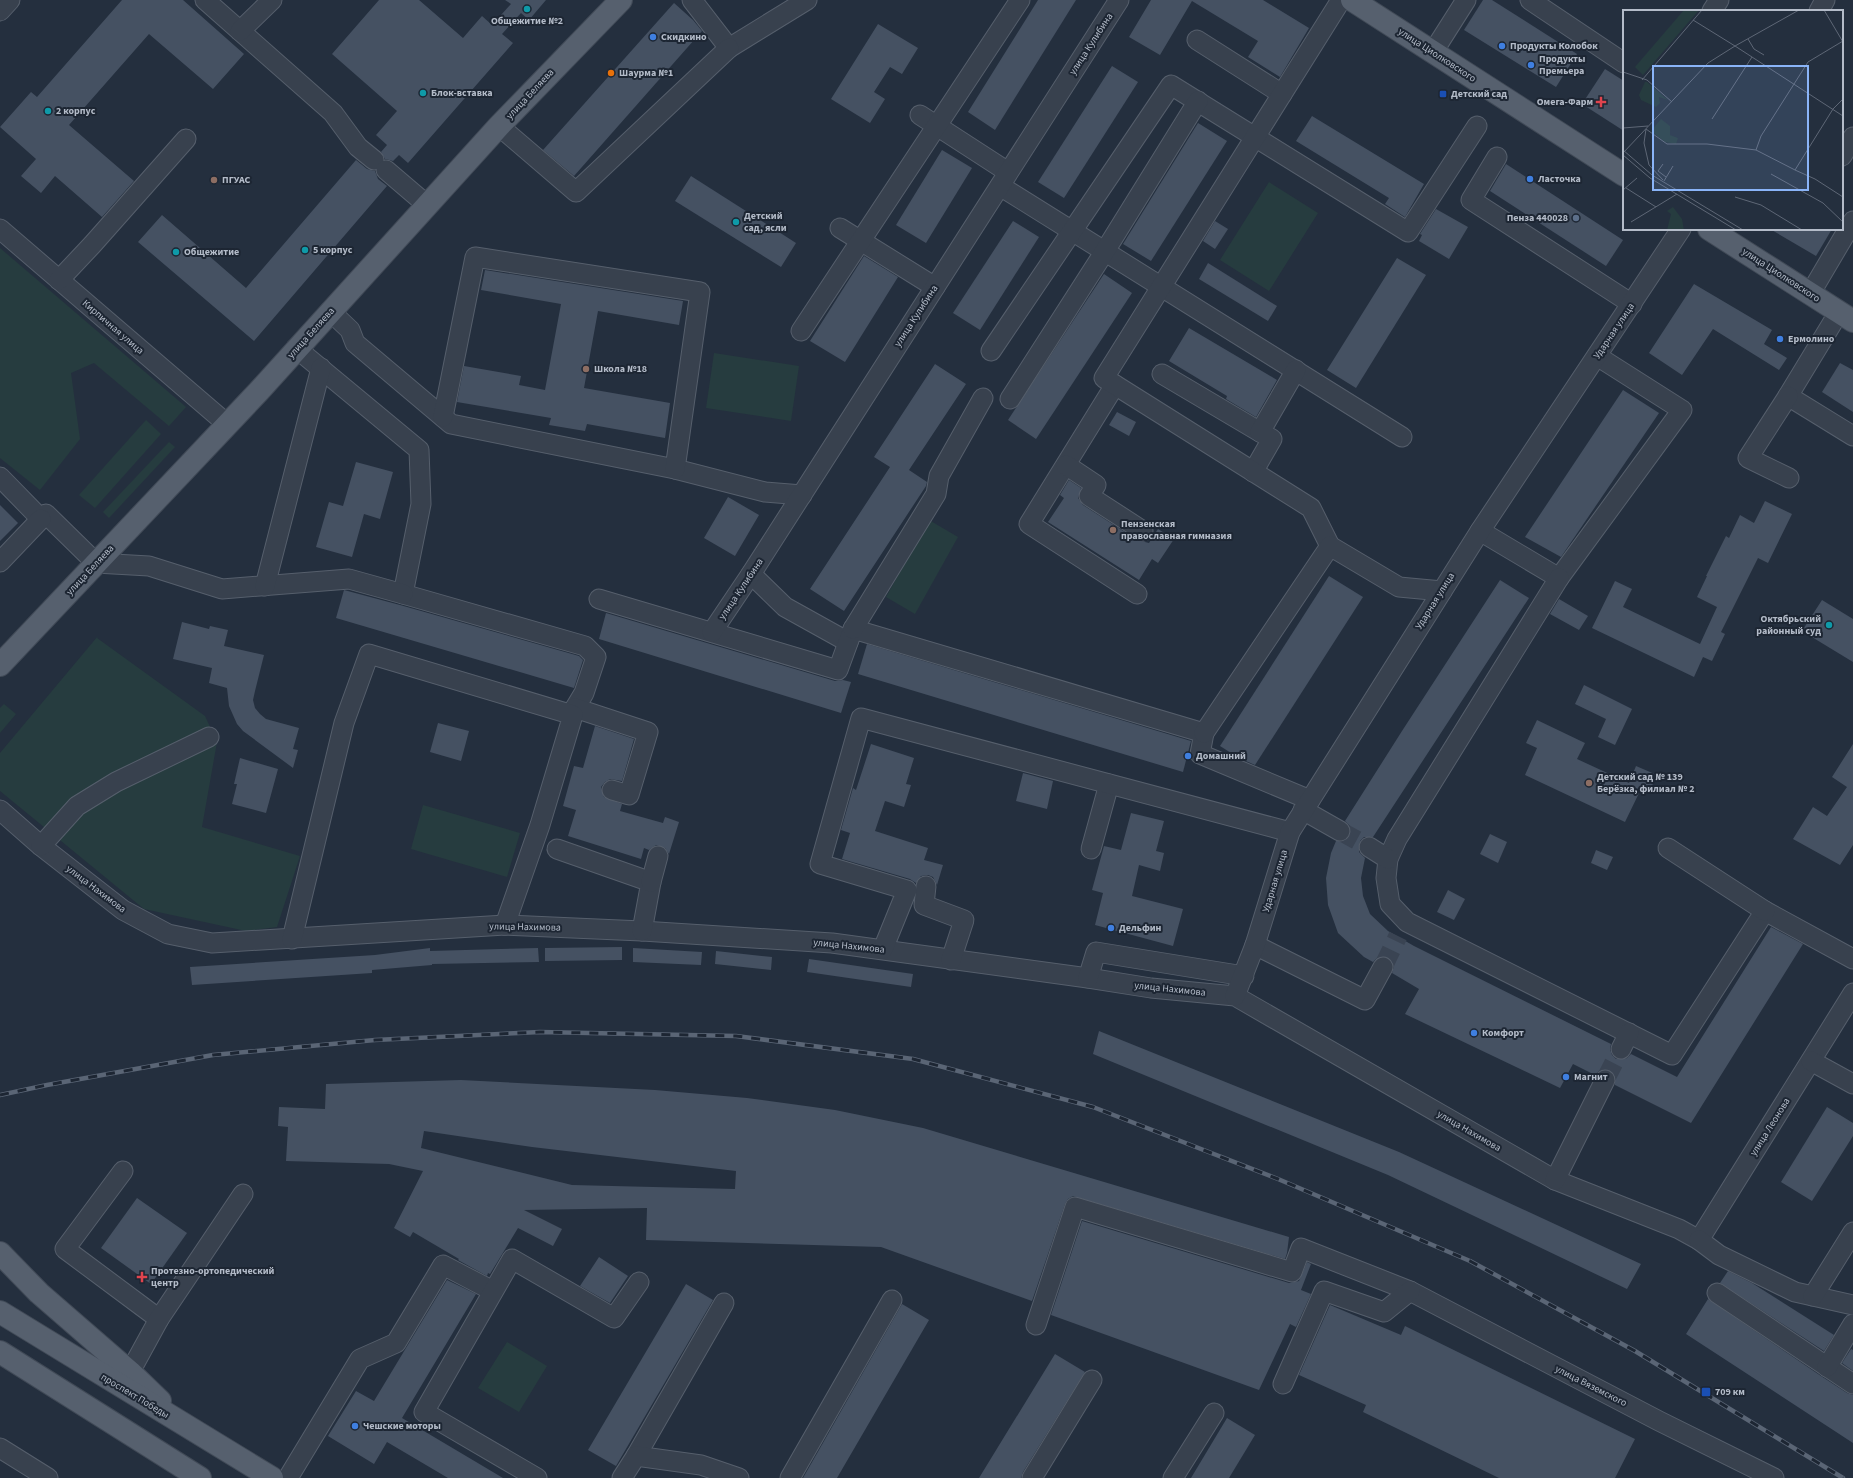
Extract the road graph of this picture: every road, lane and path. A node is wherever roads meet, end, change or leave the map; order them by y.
1 (10, 0) edge
2 (205, 0) edge
3 (272, 0) edge
4 (621, 0) edge
5 (692, 0) edge
6 (806, 0) edge
7 (1020, 0) edge
8 (1119, 0) edge
9 (1341, 0) edge
10 (1352, 0) edge
11 (1466, 0) edge
12 (1530, 0) edge
13 (1719, 0) edge
14 (1825, 0) edge
15 (1713, 10) edge
16 (1820, 10) edge
17 (0, 11) edge
18 (240, 31) junction
19 (1197, 40) dead end
20 (728, 48) junction
21 (1433, 52) junction
22 (1623, 62) edge
23 (1282, 94) junction
24 (1198, 101) junction
25 (920, 115) dead end
26 (499, 126) junction
27 (936, 126) junction
28 (1477, 126) dead end
29 (1256, 136) junction
30 (1853, 137) edge
31 (186, 139) dead end
32 (1843, 154) edge
33 (1497, 157) dead end
34 (1623, 174) edge
35 (1004, 179) junction
36 (427, 205) junction
37 (1843, 215) edge
38 (1853, 221) edge
39 (840, 228) dead end
40 (0, 229) edge
41 (1072, 230) junction
42 (1680, 230) edge
43 (1711, 230) edge
44 (861, 240) junction
45 (1105, 251) junction
46 (59, 280) junction
47 (935, 287) junction
48 (1161, 287) junction
49 (1810, 294) junction
50 (1632, 304) junction
51 (330, 311) junction
52 (1846, 317) edge
53 (801, 331) dead end
54 (296, 348) junction
55 (991, 351) dead end
56 (1597, 356) junction
57 (321, 368) junction
58 (1296, 370) junction
59 (1162, 374) dead end
60 (1115, 385) junction
61 (1788, 396) junction
62 (983, 398) dead end
63 (1010, 399) dead end
64 (443, 417) junction
65 (227, 424) junction
66 (1260, 432) junction
67 (1853, 436) edge
68 (1402, 437) dead end
69 (1066, 465) junction
70 (675, 469) junction
71 (1254, 472) junction
72 (0, 476) edge
73 (1789, 478) dead end
74 (802, 495) junction
75 (41, 520) junction
76 (1143, 531) dead end
77 (1480, 531) junction
78 (1330, 546) junction
79 (0, 562) edge
80 (96, 563) junction
81 (751, 574) junction
82 (1559, 578) junction
83 (265, 586) junction
84 (1442, 591) junction
85 (402, 594) junction
86 (1137, 594) dead end
87 (599, 599) dead end
88 (712, 632) junction
89 (850, 636) junction
90 (0, 665) edge
91 (574, 712) junction
92 (1204, 733) junction
93 (209, 737) dead end
94 (1109, 784) junction
95 (612, 790) dead end
96 (1307, 805) junction
97 (0, 810) edge
98 (1340, 831) tunnel mouth
99 (1290, 832) junction
100 (40, 846) junction
101 (1369, 847) tunnel mouth
102 (1668, 848) dead end
103 (557, 849) dead end
104 (1090, 849) dead end
105 (658, 856) dead end
106 (1388, 859) junction
107 (651, 882) junction
108 (926, 886) dead end
109 (1765, 911) junction
110 (505, 925) junction
111 (642, 931) junction
112 (292, 939) junction
113 (1255, 945) junction
114 (882, 949) junction
115 (1853, 959) edge
116 (951, 960) junction
117 (1159, 962) junction
118 (1383, 967) tunnel mouth
119 (1244, 976) junction
120 (1088, 978) junction
121 (1151, 988) junction
122 (1853, 993) edge
123 (1235, 996) junction
124 (1811, 1061) junction
125 (1605, 1080) tunnel mouth
126 (1853, 1084) edge
127 (123, 1171) dead end
128 (1555, 1180) junction
129 (243, 1194) dead end
130 (1853, 1232) edge
131 (1699, 1240) junction
132 (0, 1253) edge
133 (639, 1282) dead end
134 (493, 1291) junction
135 (1410, 1292) junction
136 (1717, 1293) dead end
137 (1813, 1296) junction
138 (892, 1300) dead end
139 (724, 1303) dead end
140 (1853, 1305) edge
141 (0, 1312) edge
142 (159, 1319) junction
143 (1853, 1324) edge
144 (1036, 1325) dead end
145 (0, 1352) edge
146 (1827, 1367) junction
147 (130, 1372) junction
148 (1092, 1380) dead end
149 (1284, 1384) dead end
150 (1853, 1384) edge
151 (1214, 1413) dead end
152 (190, 1429) junction
153 (0, 1448) edge
154 (636, 1456) junction
155 (48, 1478) edge
156 (200, 1478) edge
157 (272, 1478) edge
158 (288, 1478) edge
159 (538, 1478) edge
160 (622, 1478) edge
161 (739, 1478) edge
162 (790, 1478) edge
163 (1032, 1478) edge
164 (1173, 1478) edge
165 (1774, 1478) edge

1 - 17 street
2 - 18 street
3 - 18 street
4 - 26 main road, улица Беляева
5 - 20 street
6 - 20 street
7 - 27 street
8 - 35 street, улица Кулибина
9 - 23 street
10 - 21 main road, улица Циолковского
11 - 21 street
12 - 22 street
13 - 15 street
14 - 16 street
18 - 36 street
19 - 23 street
20 - 26 street
21 - 34 main road, улица Циолковского
23 - 29 street
24 - 29 street
24 - 41 street
24 - 45 street
25 - 27 street
26 - 36 main road, улица Беляева
27 - 35 street
27 - 44 street
28 - 29 street
29 - 48 street
30 - 32 street
31 - 46 street
33 - 50 street
35 - 41 street
35 - 47 street, улица Кулибина
36 - 51 main road, улица Беляева
37 - 38 street
38 - 49 street
39 - 44 street
40 - 46 street, Кирпичная улица
41 - 45 street
41 - 55 street
42 - 50 street, Ударная улица
43 - 49 main road, улица Циолковского
44 - 47 street
44 - 53 street
45 - 48 street
45 - 63 street
46 - 65 street, Кирпичная улица
47 - 74 street, улица Кулибина
48 - 58 street
48 - 60 street
49 - 52 main road, улица Циолковского
50 - 56 street, Ударная улица
51 - 54 main road, улица Беляева
51 - 64 street
52 - 61 street
54 - 57 street
54 - 65 main road, улица Беляева
56 - 77 street, Ударная улица
56 - 82 street
57 - 83 street
57 - 85 street
58 - 66 street
58 - 68 street
59 - 66 street
60 - 69 street
60 - 71 street
61 - 67 street
61 - 73 street
62 - 89 street
64 - 70 street
64 - 70 street
65 - 80 main road, улица Беляева
66 - 71 street
69 - 76 street
69 - 86 street
70 - 74 street
71 - 78 street
72 - 75 street
74 - 81 street, улица Кулибина
75 - 79 street
75 - 80 street
77 - 82 street
77 - 84 street, Ударная улица
78 - 84 street
78 - 92 street
80 - 83 street
80 - 90 main road, улица Беляева
81 - 88 street, улица Кулибина
81 - 89 street
82 - 106 street
83 - 85 street
84 - 96 street, Ударная улица
85 - 91 street
87 - 88 street
88 - 89 street
89 - 92 street
91 - 95 street
91 - 110 street
91 - 112 street
92 - 96 street
93 - 100 street
94 - 99 street
94 - 104 street
94 - 114 street
96 - 98 street
96 - 99 street, Ударная улица
97 - 100 street, улица Нахимова
99 - 113 street, Ударная улица
100 - 112 street, улица Нахимова
101 - 106 street
102 - 109 street
103 - 107 street
105 - 107 street
106 - 109 street
107 - 111 street
108 - 116 street
109 - 115 street
110 - 111 street, улица Нахимова
110 - 112 street, улица Нахимова
111 - 114 street, улица Нахимова
113 - 118 street
113 - 119 street, Ударная улица
114 - 116 street, улица Нахимова
116 - 120 street, улица Нахимова
117 - 119 street
117 - 120 street
117 - 121 street
119 - 123 street, Ударная улица
120 - 121 street, улица Нахимова
121 - 123 street, улица Нахимова
122 - 124 street, улица Леонова
123 - 128 street, улица Нахимова
124 - 126 street
124 - 131 street, улица Леонова
125 - 128 street
127 - 142 street
128 - 131 street, улица Нахимова
129 - 142 street
130 - 137 street
131 - 137 street
132 - 147 main road
133 - 134 street
134 - 158 street
134 - 159 street
135 - 144 street, улица Вяземского
135 - 149 street
135 - 165 street, улица Вяземского
136 - 146 street
137 - 140 street
138 - 162 street
139 - 154 street
141 - 152 main road, проспект Победы
142 - 147 street
143 - 146 street
145 - 156 main road
146 - 150 street
147 - 152 main road
148 - 163 street
151 - 164 street
152 - 157 main road, проспект Победы
153 - 155 street
154 - 160 street
154 - 161 street

